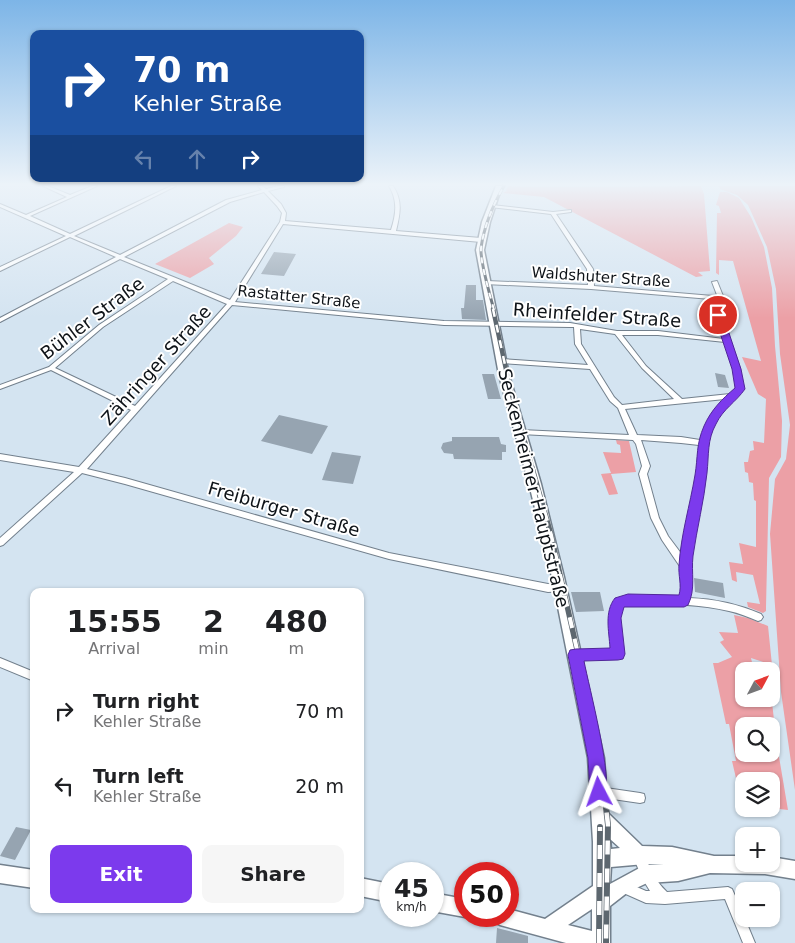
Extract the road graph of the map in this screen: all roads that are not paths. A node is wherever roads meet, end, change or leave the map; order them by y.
1 (57, 230) edge
2 (82, 230) edge
3 (173, 230) edge
4 (277, 230) edge
5 (371, 230) edge
6 (484, 230) edge
7 (564, 230) edge
8 (393, 232) joint
9 (70, 236) junction
10 (481, 240) junction
11 (119, 258) junction
12 (0, 269) edge
13 (172, 279) junction
14 (715, 282) dead end
15 (487, 283) junction
16 (592, 287) junction
17 (713, 298) junction
18 (231, 303) junction
19 (0, 320) edge
20 (495, 324) junction
21 (577, 326) junction
22 (617, 332) junction
23 (728, 341) junction
24 (502, 361) junction
25 (591, 367) junction
26 (51, 368) junction
27 (0, 386) edge
28 (731, 396) junction
29 (679, 400) junction
30 (621, 407) junction
31 (136, 409) junction
32 (521, 432) junction
33 (635, 438) junction
34 (703, 443) junction
35 (0, 457) edge
36 (81, 470) junction
37 (0, 543) edge
38 (686, 566) junction
39 (560, 588) junction
40 (684, 601) junction
41 (758, 617) dead end
42 (576, 655) junction
43 (0, 662) edge
44 (30, 675) edge
45 (599, 792) junction
46 (640, 798) dead end
47 (601, 818) junction
48 (602, 851) junction
49 (638, 854) junction
50 (713, 864) junction
51 (792, 869) edge
52 (0, 874) edge
53 (645, 874) junction
54 (30, 878) edge
55 (622, 886) junction
56 (364, 888) edge
57 (379, 891) edge
58 (602, 895) junction
59 (665, 898) junction
60 (519, 921) edge
61 (548, 928) junction
62 (601, 943) edge
63 (749, 943) edge

1 - 9 street, Rastatter Straße
2 - 9 street
3 - 11 street
4 - 18 street, Zähringer Straße
5 - 8 street
6 - 10 main road, Seckenheimer Hauptstraße
7 - 16 street
8 - 10 street
9 - 11 street, Rastatter Straße
9 - 12 street
10 - 15 main road, Seckenheimer Hauptstraße
11 - 13 street, Rastatter Straße
11 - 19 street
13 - 18 street, Rastatter Straße
13 - 26 street, Bühler Straße
14 - 17 street
15 - 16 street, Waldshuter Straße
15 - 20 main road, Seckenheimer Hauptstraße
16 - 17 street, Waldshuter Straße
17 - 23 street
18 - 20 street, Rastatter Straße
18 - 31 street, Zähringer Straße
20 - 21 street, Rheinfelder Straße
20 - 24 main road, Seckenheimer Hauptstraße
21 - 22 street, Rheinfelder Straße
21 - 25 street
22 - 23 street, Rheinfelder Straße
22 - 29 street
23 - 28 street
24 - 25 street
24 - 32 main road, Seckenheimer Hauptstraße
25 - 30 street
26 - 27 street, Bühler Straße
26 - 31 street
28 - 29 street
28 - 34 street
29 - 30 street
30 - 33 street
31 - 36 street, Zähringer Straße
32 - 33 street
32 - 39 main road, Seckenheimer Hauptstraße
33 - 34 street
33 - 38 street
34 - 38 street
35 - 36 street, Freiburger Straße
36 - 37 street, Zähringer Straße
36 - 39 street, Freiburger Straße
38 - 40 street
39 - 42 main road, Seckenheimer Hauptstraße
40 - 41 street
40 - 42 street
42 - 45 main road, Seckenheimer Hauptstraße
43 - 44 street
45 - 46 street
45 - 47 main road, Seckenheimer Hauptstraße
47 - 48 main road, Seckenheimer Hauptstraße
47 - 49 main road
48 - 49 main road
48 - 58 main road, Seckenheimer Hauptstraße
49 - 50 main road
49 - 53 street
50 - 51 main road
50 - 53 main road
52 - 54 main road
53 - 55 main road
53 - 59 street
55 - 58 main road
55 - 59 street
56 - 57 main road
58 - 61 main road
58 - 62 main road, Seckenheimer Hauptstraße
59 - 63 street
60 - 61 main road
61 - 62 main road

